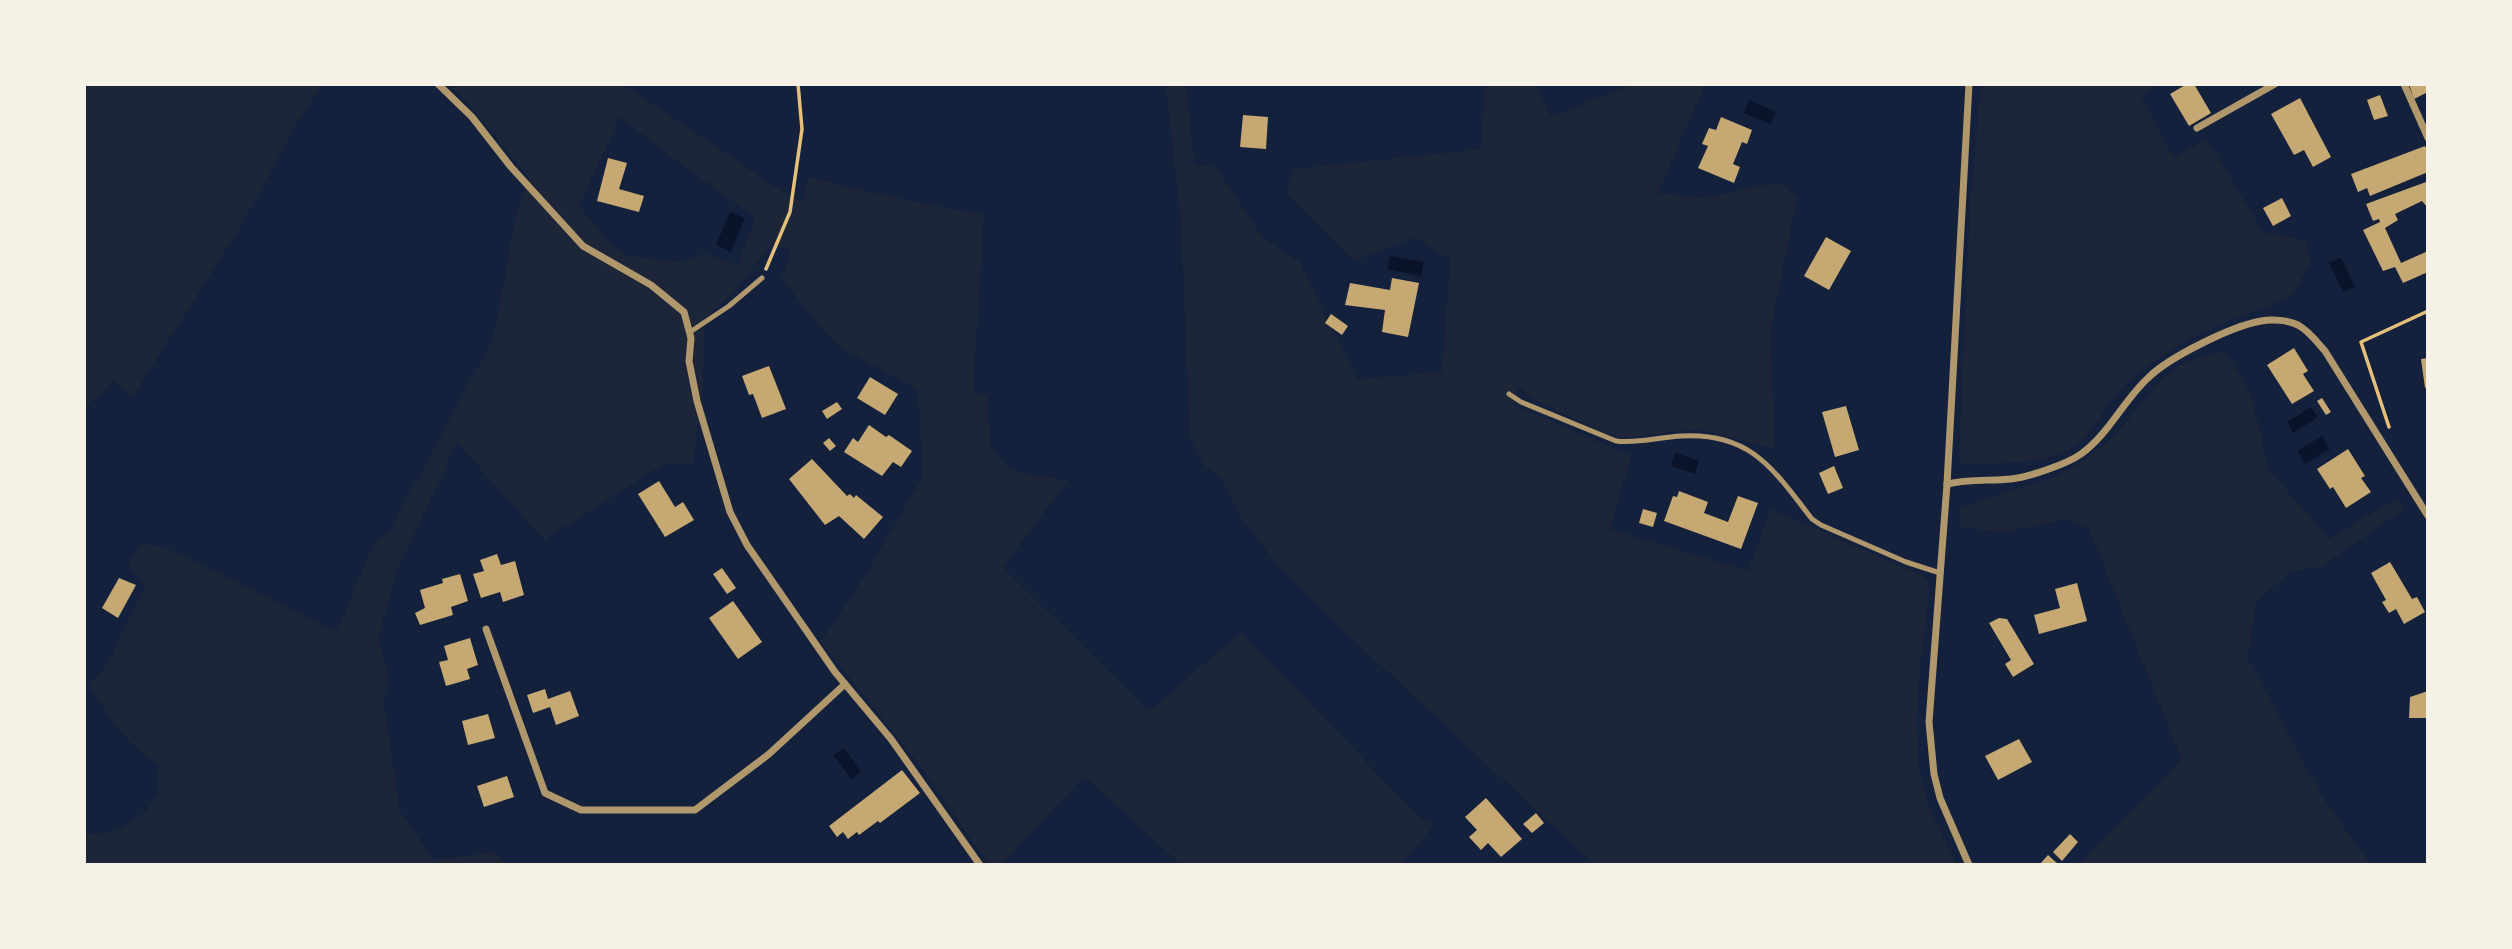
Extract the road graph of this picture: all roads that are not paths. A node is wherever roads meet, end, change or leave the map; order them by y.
1 (438, 84) edge
2 (1969, 84) edge
3 (2275, 84) edge
4 (2404, 84) edge
5 (2197, 128) dead end
6 (2428, 138) edge
7 (762, 278) road end
8 (690, 332) junction
9 (1509, 394) dead end
10 (1947, 484) junction
11 (2428, 516) edge
12 (1940, 573) junction
13 (486, 629) dead end
14 (845, 684) junction
15 (981, 865) edge
16 (1969, 865) edge

1 - 8 street
2 - 10 street
3 - 5 street
4 - 6 street
7 - 8 lane
8 - 14 street
9 - 12 lane
10 - 11 street
10 - 12 street
12 - 16 street
13 - 14 street
14 - 15 street

